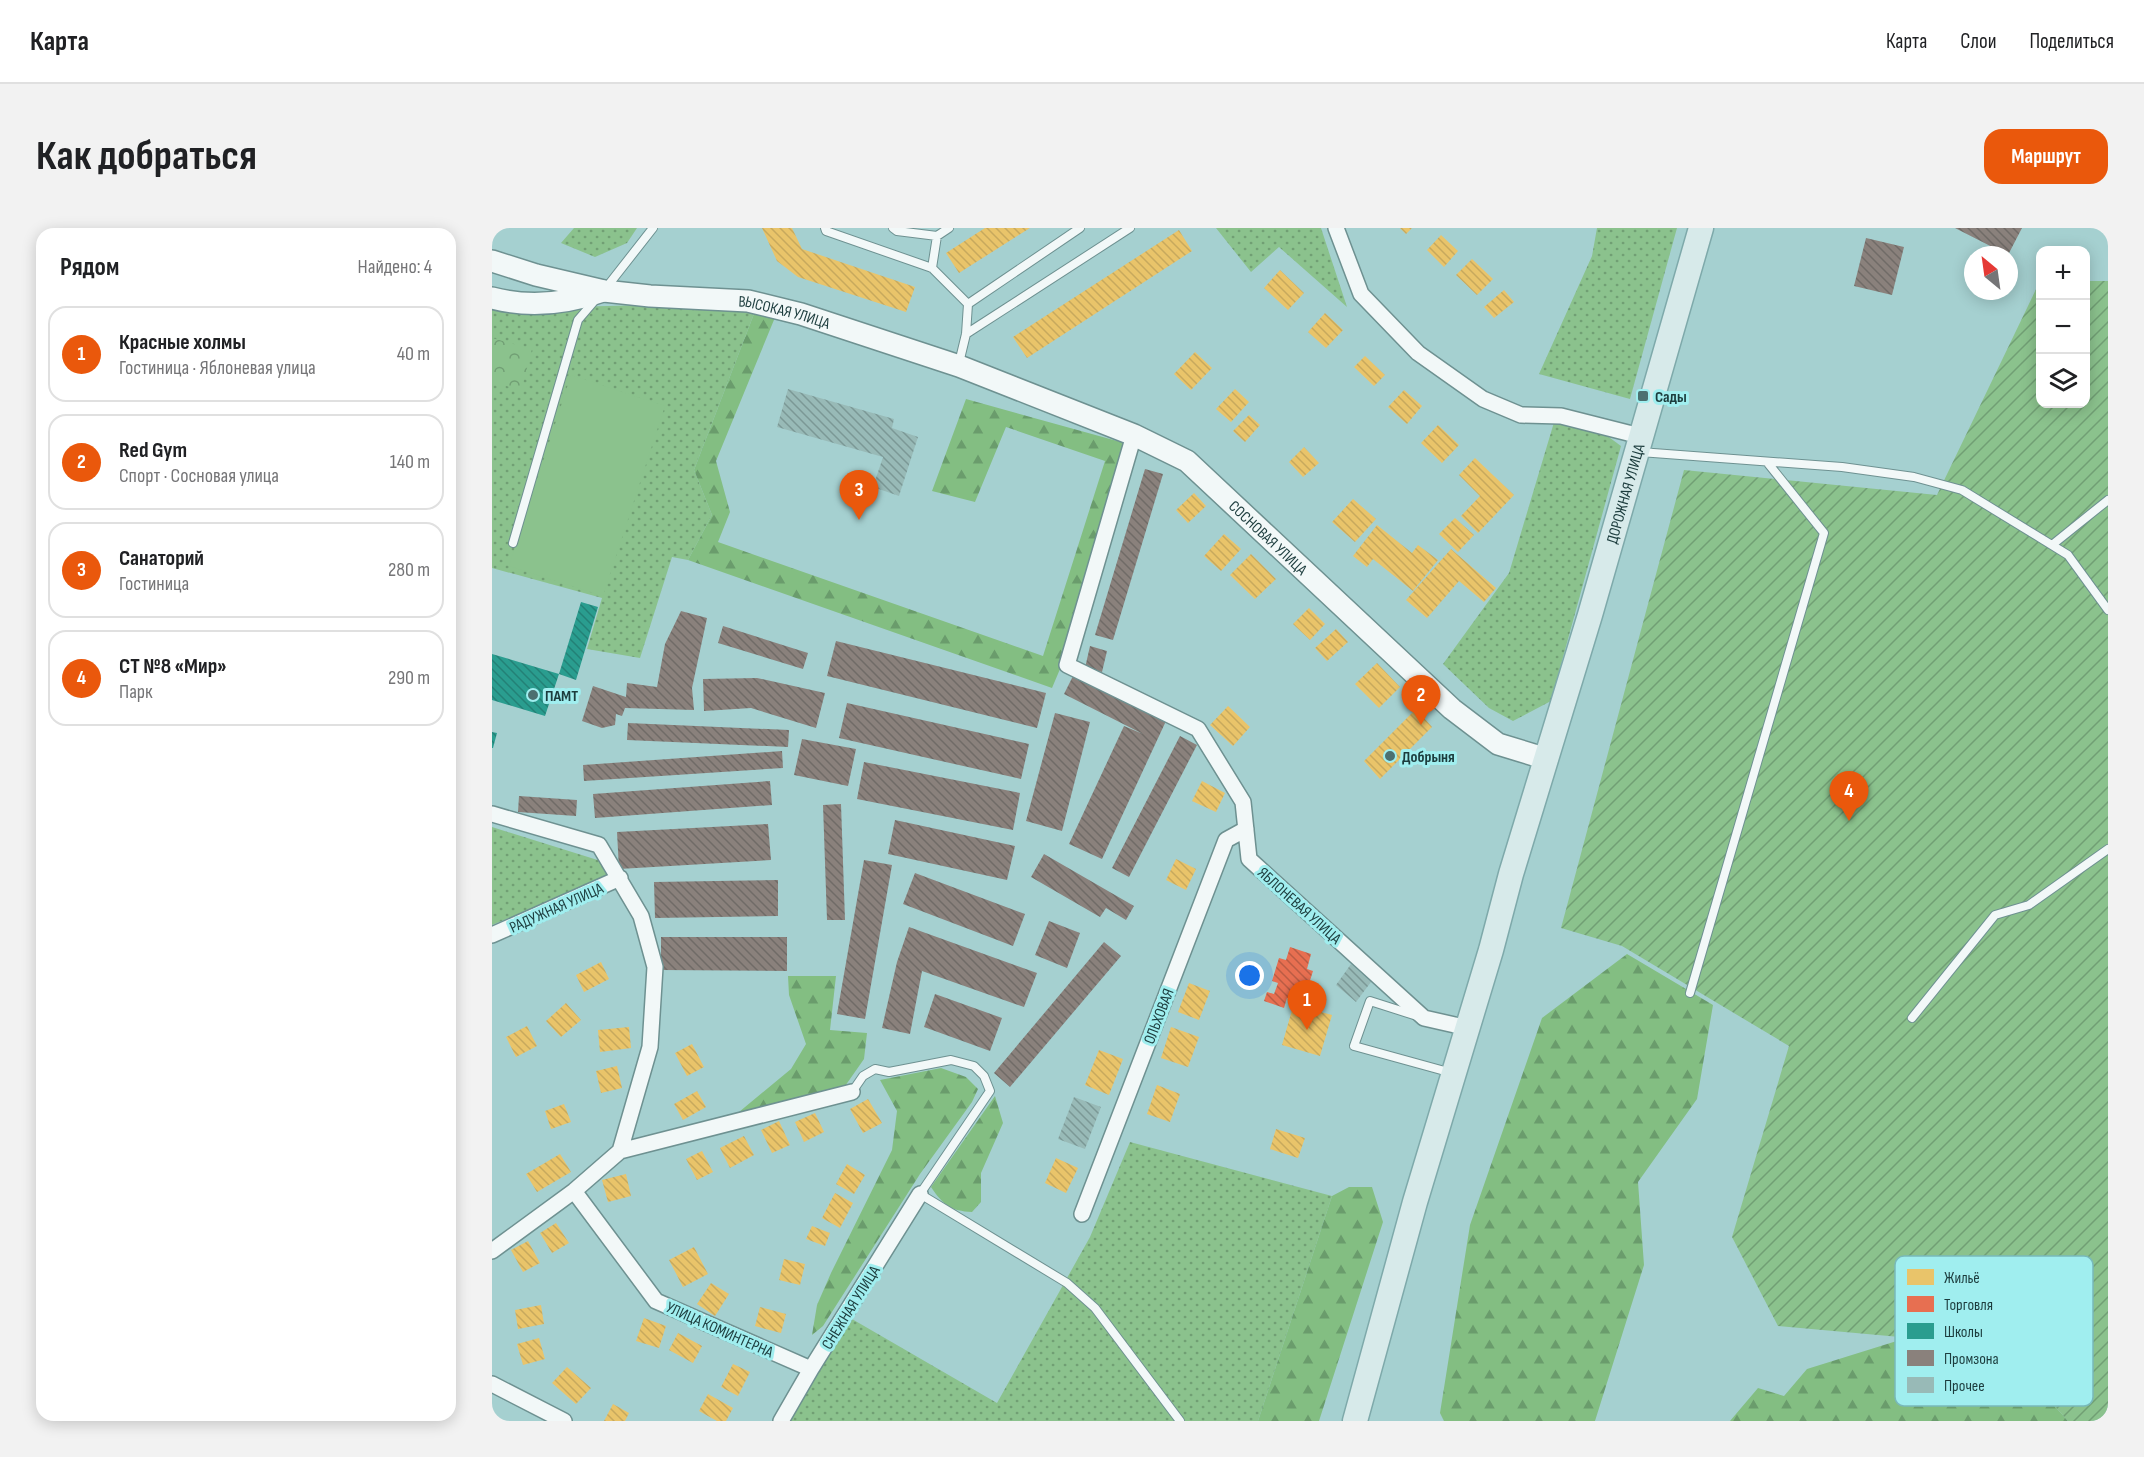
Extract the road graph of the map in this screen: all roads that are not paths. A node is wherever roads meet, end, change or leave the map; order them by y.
1 (653, 228) edge
2 (825, 228) edge
3 (893, 228) edge
4 (949, 228) edge
5 (1080, 228) edge
6 (1130, 228) edge
7 (1336, 228) edge
8 (1701, 228) edge
9 (937, 236) junction
10 (492, 261) edge
11 (932, 268) junction
12 (604, 291) junction
13 (492, 298) edge
14 (968, 304) junction
15 (966, 334) junction
16 (959, 366) junction
17 (1134, 435) junction
18 (1638, 444) junction
19 (1767, 462) junction
20 (2108, 500) edge
21 (513, 543) dead end
22 (2052, 545) junction
23 (2108, 610) edge
24 (1547, 759) junction
25 (492, 814) edge
26 (1246, 828) junction
27 (2108, 849) edge
28 (620, 878) junction
29 (492, 935) edge
30 (1690, 993) dead end
31 (1424, 1018) junction
32 (1912, 1018) dead end
33 (1468, 1028) junction
34 (1454, 1073) junction
35 (852, 1092) joint
36 (620, 1151) junction
37 (574, 1191) junction
38 (920, 1194) junction
39 (1082, 1214) dead end
40 (492, 1251) edge
41 (811, 1369) junction
42 (492, 1384) edge
43 (564, 1421) edge
44 (781, 1421) edge
45 (1180, 1421) edge
46 (1355, 1421) edge

1 - 12 lane
2 - 11 lane
3 - 9 lane
4 - 9 lane
5 - 14 lane
6 - 15 lane
7 - 18 street
8 - 18 main road, ДОРОЖНАЯ УЛИЦА
9 - 11 lane
10 - 12 street, ВЫСОКАЯ УЛИЦА
11 - 14 lane
12 - 13 street
12 - 16 street, ВЫСОКАЯ УЛИЦА
12 - 21 lane
14 - 15 lane
15 - 16 lane
16 - 17 street, СОСНОВАЯ УЛИЦА
17 - 24 street, СОСНОВАЯ УЛИЦА
17 - 26 street, ЯБЛОНЕВАЯ УЛИЦА
18 - 19 lane
18 - 24 main road, ДОРОЖНАЯ УЛИЦА
19 - 22 lane
19 - 30 lane
20 - 22 lane
22 - 23 lane
24 - 33 main road, ДОРОЖНАЯ УЛИЦА
25 - 28 street
26 - 31 street, ЯБЛОНЕВАЯ УЛИЦА
26 - 39 street, ОЛЬХОВАЯ
27 - 32 lane
28 - 29 street, РАДУЖНАЯ УЛИЦА
28 - 36 street
31 - 33 street, ЯБЛОНЕВАЯ УЛИЦА
31 - 34 lane
33 - 34 main road, ДОРОЖНАЯ УЛИЦА
34 - 46 main road, ДОРОЖНАЯ УЛИЦА
35 - 36 street
35 - 38 lane
36 - 37 street
37 - 40 street
37 - 41 street, УЛИЦА КОМИНТЕРНА
38 - 41 street, СНЕЖНАЯ УЛИЦА
38 - 45 lane
41 - 44 street, СНЕЖНАЯ УЛИЦА
42 - 43 street

